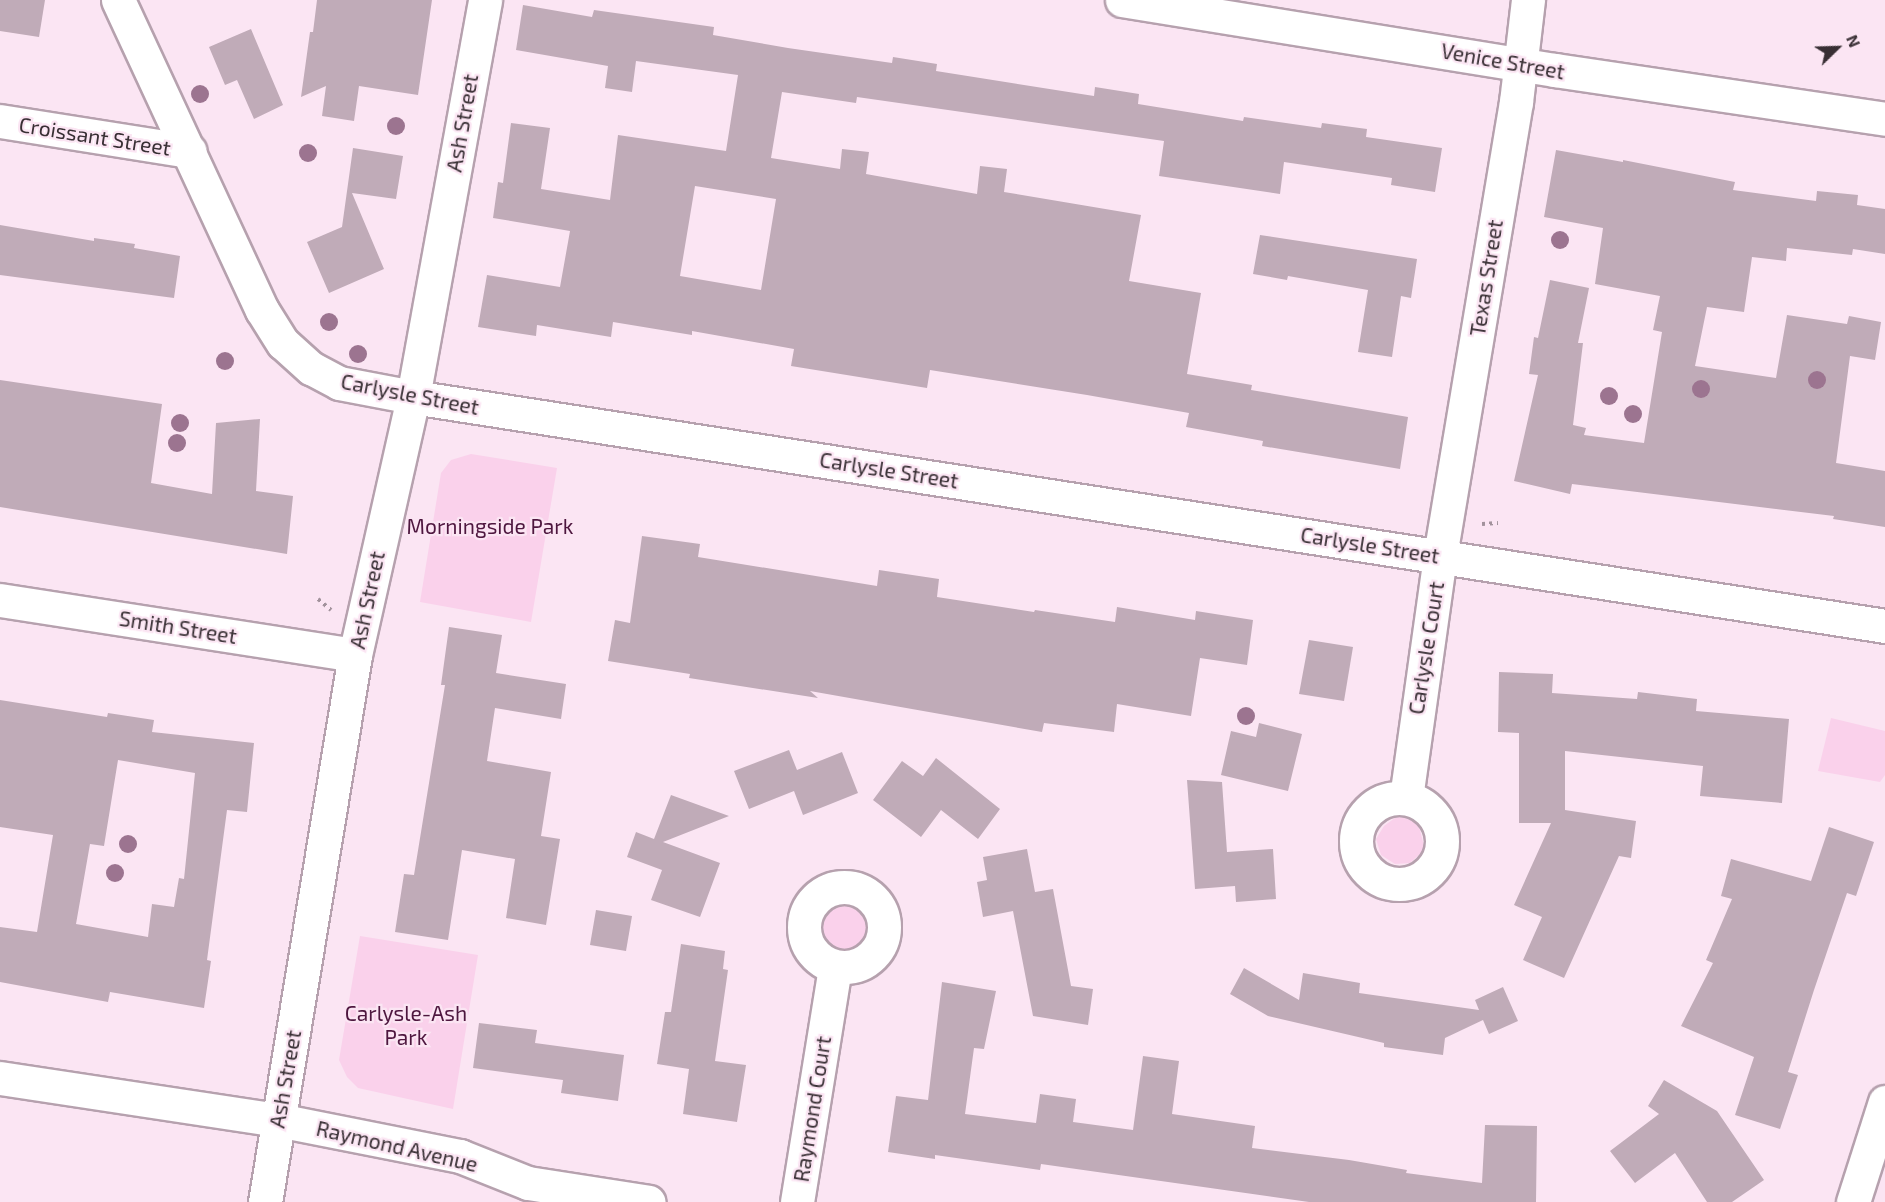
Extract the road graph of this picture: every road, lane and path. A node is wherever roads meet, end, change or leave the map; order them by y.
1 (118, 0) edge
2 (485, 0) edge
3 (1122, 0) edge
4 (1528, 0) edge
5 (1521, 63) junction
6 (1885, 119) edge
7 (0, 121) edge
8 (190, 151) junction
9 (413, 397) junction
10 (1498, 523) dead end
11 (1482, 524) dead end
12 (1440, 556) junction
13 (0, 600) edge
14 (1885, 626) edge
15 (355, 655) junction
16 (1406, 798) dead end
17 (835, 967) dead end
18 (0, 1078) edge
19 (1885, 1102) edge
20 (278, 1120) junction
21 (265, 1202) edge
22 (649, 1202) edge
23 (797, 1202) edge
24 (1853, 1202) edge

1 - 8 street, Carlysle Street
2 - 9 street, Ash Street
3 - 5 street, Venice Street
4 - 5 street, Texas Street
5 - 6 street, Venice Street
5 - 12 street, Texas Street
7 - 8 street, Croissant Street
8 - 9 street, Carlysle Street
9 - 12 street, Carlysle Street
9 - 15 street, Ash Street
10 - 11 path
12 - 14 street, Carlysle Street
12 - 16 street, Carlysle Court
13 - 15 street, Smith Street
15 - 20 street, Ash Street
17 - 23 street, Raymond Court
18 - 20 street, Raymond Avenue
19 - 24 street
20 - 21 street, Ash Street
20 - 22 street, Raymond Avenue

